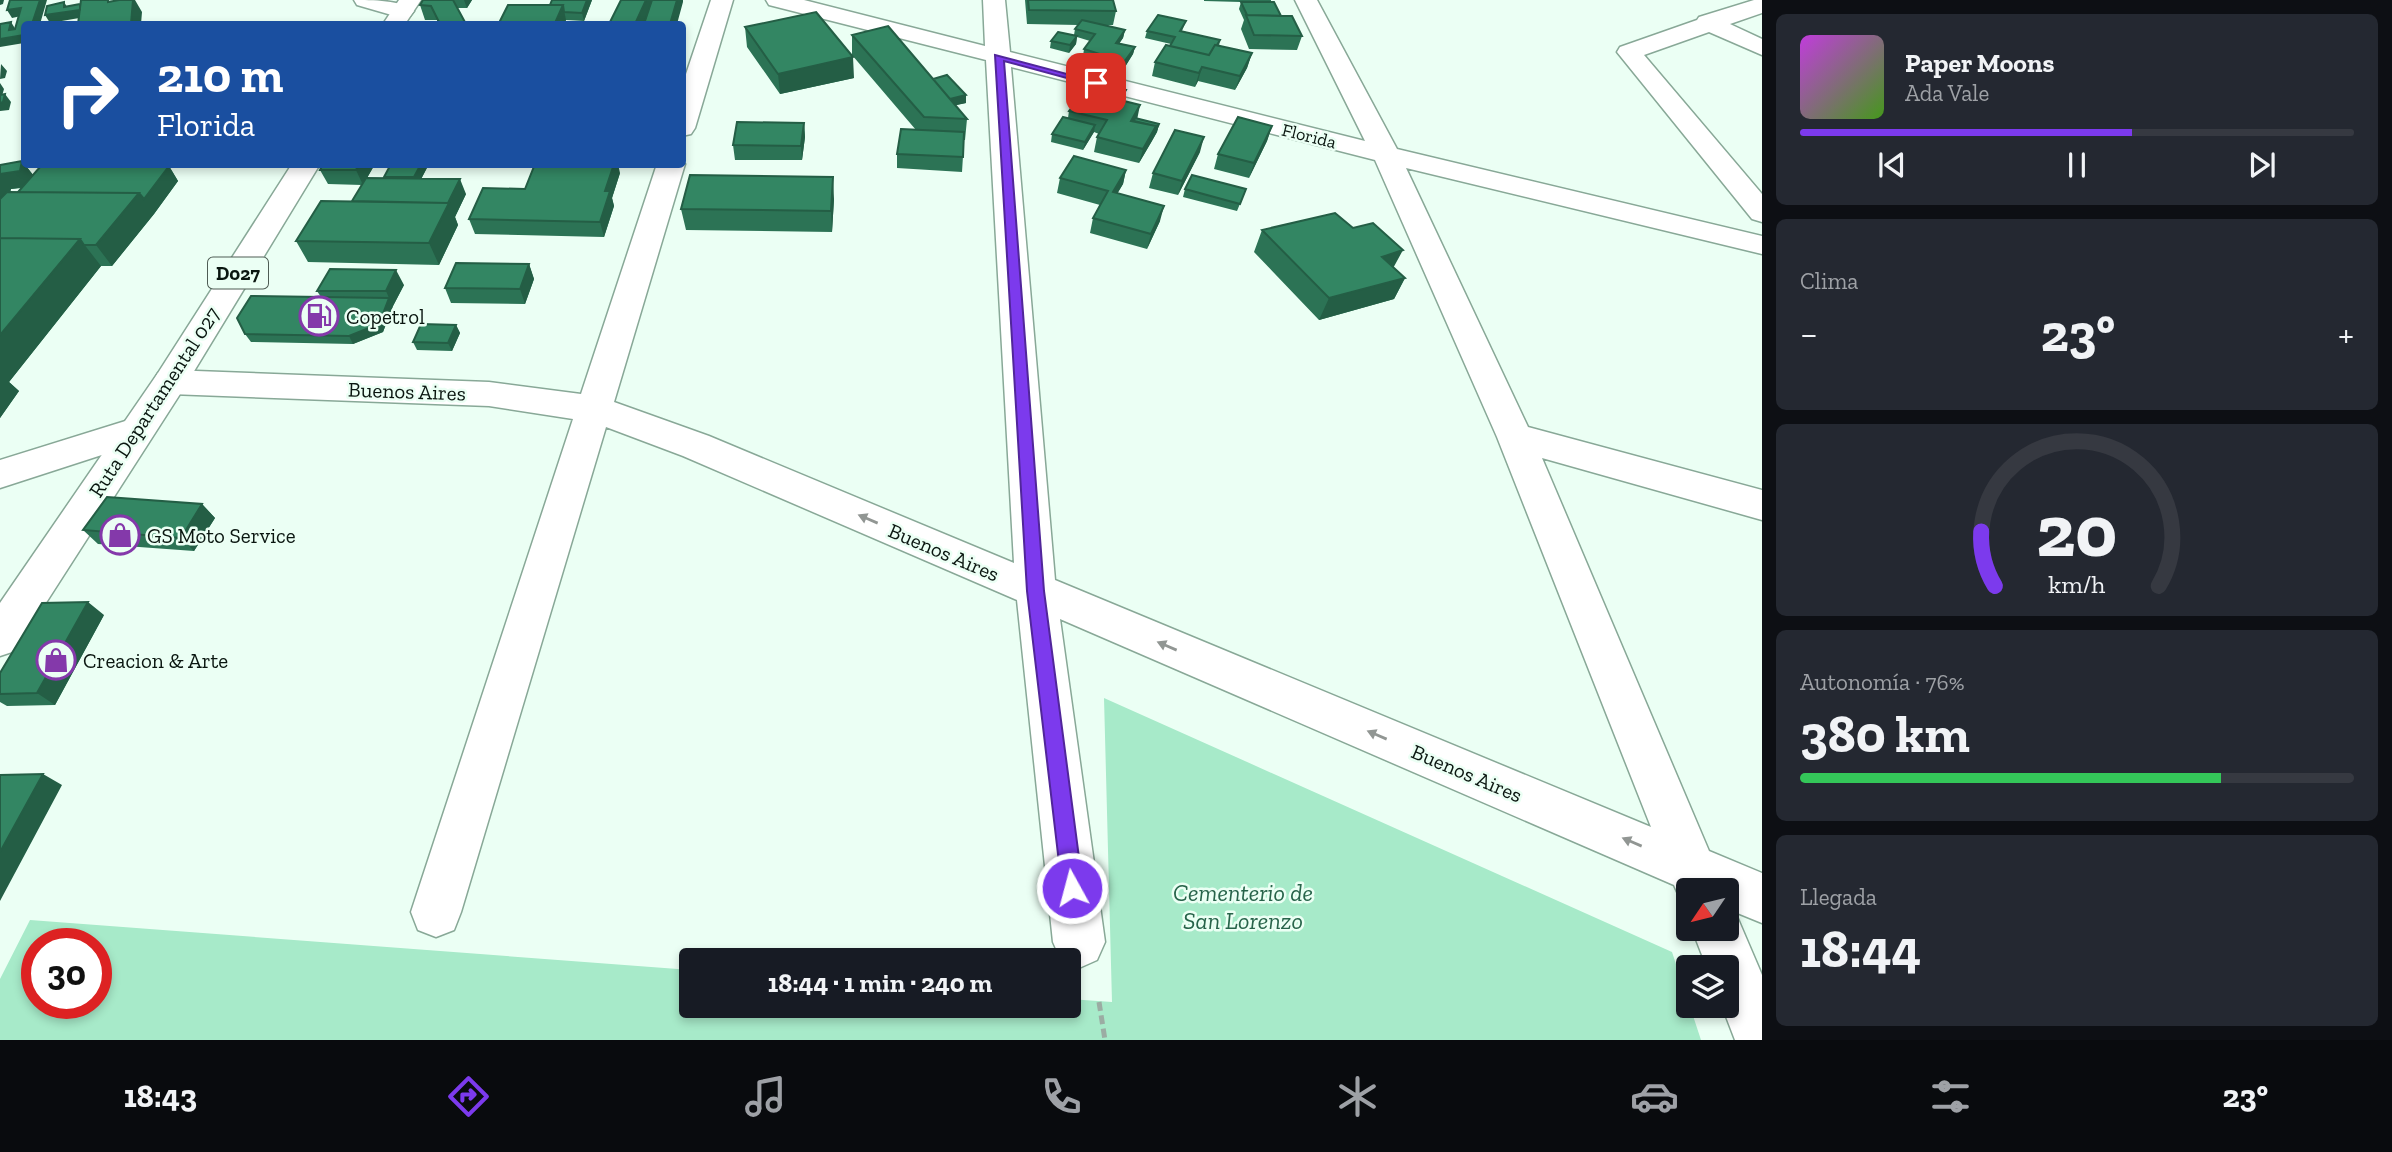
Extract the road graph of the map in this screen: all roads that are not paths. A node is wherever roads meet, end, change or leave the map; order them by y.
1 (365, 0) edge
2 (722, 0) edge
3 (777, 0) edge
4 (994, 0) edge
5 (1306, 0) edge
6 (1762, 5) edge
7 (402, 12) edge
8 (1707, 22) junction
9 (1762, 48) edge
10 (998, 57) junction
11 (686, 115) edge
12 (1386, 155) junction
13 (304, 168) edge
14 (670, 168) edge
15 (1762, 212) edge
16 (1762, 245) edge
17 (170, 382) junction
18 (595, 409) junction
19 (135, 431) junction
20 (1515, 437) junction
21 (0, 474) edge
22 (1762, 505) edge
23 (1035, 591) junction
24 (0, 638) edge
25 (1695, 878) edge
26 (1697, 878) edge
27 (1740, 892) edge
28 (1762, 898) edge
29 (436, 912) dead end
30 (1079, 942) dead end
31 (1722, 942) edge
32 (1762, 1040) edge

1 - 7 street
2 - 11 street
3 - 10 street, Florida
4 - 10 street
5 - 12 street
6 - 8 street
8 - 9 street
8 - 15 street
10 - 12 street, Florida
10 - 23 street
12 - 16 street, Florida
12 - 20 street
13 - 17 street, Ruta Departamental 027 / D027
14 - 18 street
17 - 18 street, Buenos Aires
17 - 19 street, Ruta Departamental 027 / D027
23 -> 18 street, Buenos Aires
18 - 29 street
19 - 21 street
19 - 24 street, Ruta Departamental 027 / D027
20 - 22 street
20 - 26 street
25 -> 23 street, Buenos Aires
23 - 30 street
27 - 28 street, Buenos Aires
31 - 32 street

